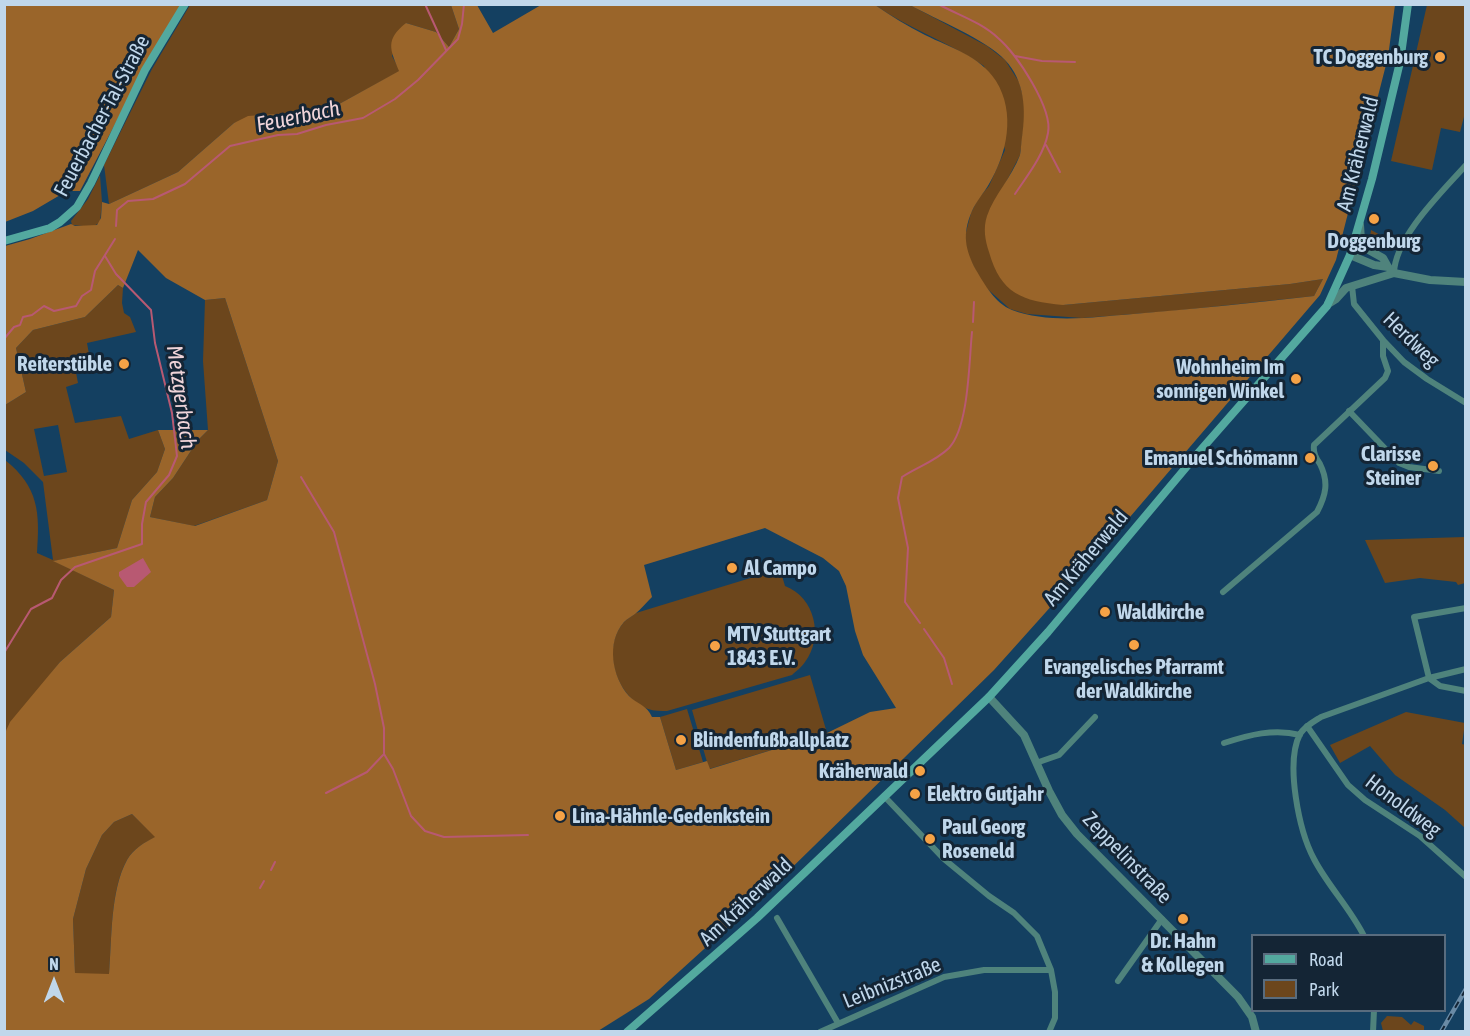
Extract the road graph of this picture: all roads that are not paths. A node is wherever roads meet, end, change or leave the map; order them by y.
1 (185, 4) edge
2 (1408, 4) edge
3 (1466, 165) edge
4 (1360, 224) junction
5 (4, 241) edge
6 (1350, 255) junction
7 (1390, 270) junction
8 (1342, 275) junction
9 (1466, 282) edge
10 (1352, 286) junction
11 (1328, 304) junction
12 (1383, 340) junction
13 (1466, 403) edge
14 (1349, 411) junction
15 (1439, 471) dead end
16 (1223, 592) dead end
17 (1466, 608) edge
18 (1466, 669) edge
19 (1429, 678) junction
20 (1466, 691) edge
21 (989, 697) junction
22 (1095, 717) dead end
23 (1307, 726) junction
24 (1300, 735) junction
25 (1224, 743) dead end
26 (1036, 763) junction
27 (884, 796) junction
28 (1466, 877) edge
29 (777, 918) dead end
30 (1162, 919) junction
31 (1363, 934) edge
32 (1051, 970) junction
33 (1118, 981) dead end
34 (1374, 1012) edge
35 (838, 1023) junction
36 (627, 1032) edge
37 (820, 1032) edge
38 (1049, 1032) edge
39 (1256, 1032) edge
40 (1373, 1032) edge

1 - 5 main road, Feuerbacher-Tal-Straße
2 - 4 main road, Am Kräherwald
3 - 7 street
4 - 6 main road, Am Kräherwald
4 - 7 street
6 - 7 street
6 - 8 main road, Am Kräherwald
7 - 9 street
7 - 10 street
8 - 10 street
8 - 11 main road, Am Kräherwald
10 - 11 street
10 - 12 street, Herdweg
11 - 21 main road, Am Kräherwald
12 - 13 street, Herdweg
12 - 14 street
14 - 15 street
14 - 16 street
17 - 19 street
18 - 19 street
19 - 20 street
19 - 23 street
21 - 26 street, Zeppelinstraße
21 - 27 main road, Am Kräherwald
22 - 26 street
23 - 24 street
23 - 28 street, Honoldweg
24 - 25 street
24 - 31 street
26 - 30 street, Zeppelinstraße
27 - 32 street
27 - 36 main road, Am Kräherwald
29 - 35 street
30 - 33 street
30 - 39 street, Zeppelinstraße
32 - 35 street, Leibnizstraße
32 - 38 street
34 - 40 street
35 - 37 street, Leibnizstraße

